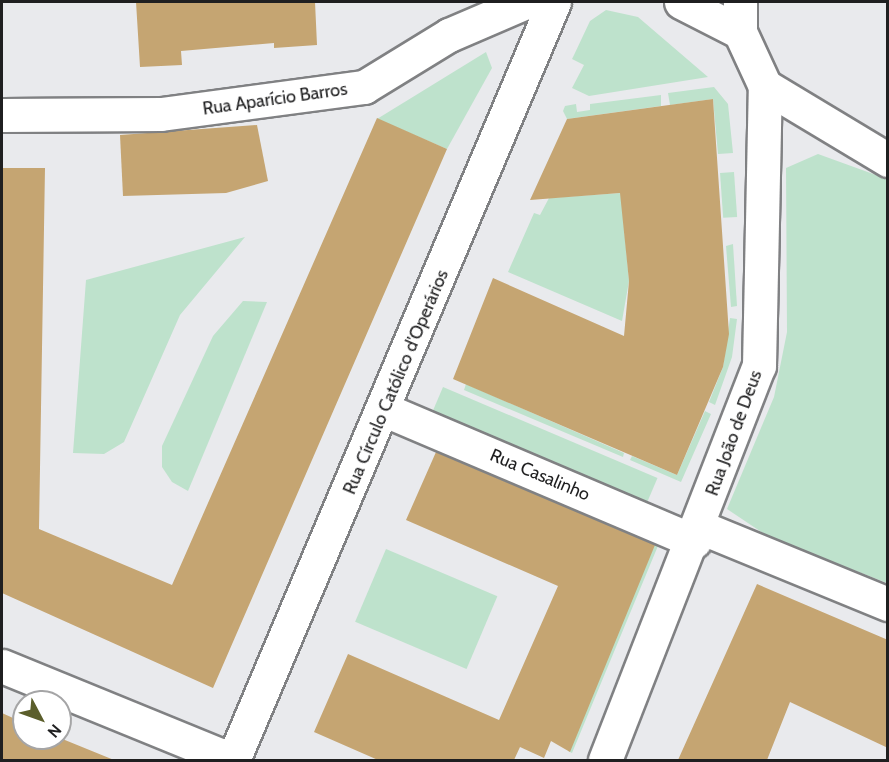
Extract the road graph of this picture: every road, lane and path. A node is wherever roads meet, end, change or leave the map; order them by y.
1 (526, 2) edge
2 (554, 2) edge
3 (681, 2) edge
4 (740, 17) edge
5 (765, 86) junction
6 (2, 115) edge
7 (888, 160) edge
8 (385, 410) junction
9 (697, 534) junction
10 (888, 604) edge
11 (2, 666) edge
12 (233, 760) edge
13 (605, 760) edge

1 - 6 street, Rua Aparício Barros
2 - 8 street, Rua Círculo Católico d'Operários
3 - 4 street
4 - 5 street
5 - 7 street
5 - 9 street, Rua João de Deus
8 - 9 street, Rua Casalinho
8 - 12 street, Rua Círculo Católico d'Operários
9 - 10 street, Rua Casalinho
9 - 13 street, Rua João de Deus
11 - 12 street

